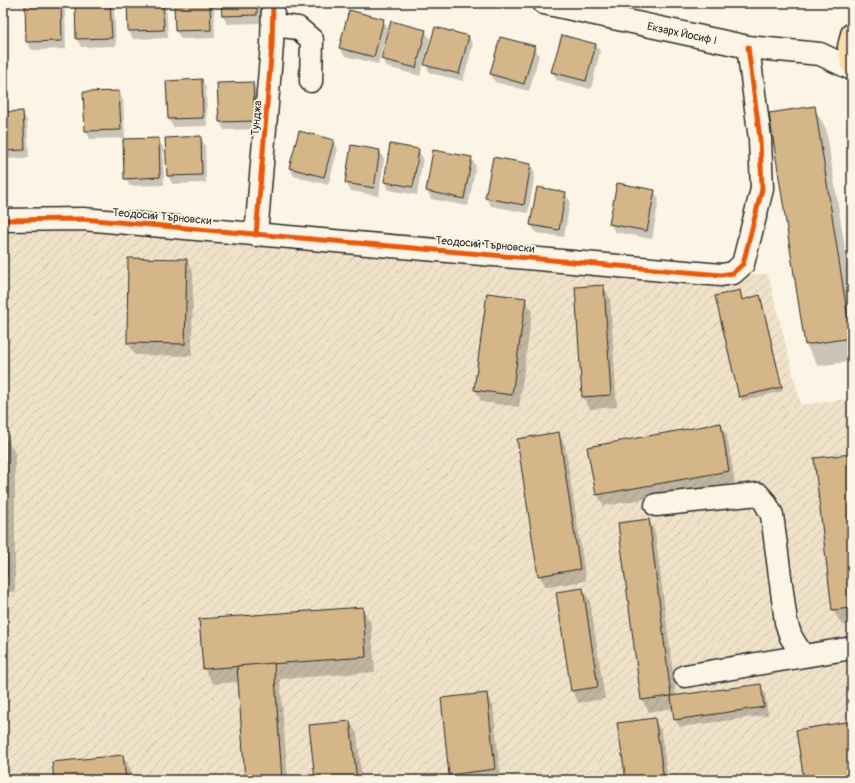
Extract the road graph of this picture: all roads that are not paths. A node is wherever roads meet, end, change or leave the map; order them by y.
1 (273, 3) edge
2 (544, 3) edge
3 (273, 25) junction
4 (852, 34) edge
5 (748, 47) junction
6 (820, 54) junction
7 (852, 63) edge
8 (852, 69) edge
9 (311, 82) dead end
10 (3, 220) edge
11 (256, 234) junction
12 (656, 505) dead end
13 (852, 648) edge
14 (802, 655) junction
15 (685, 676) dead end

1 - 3 street, Тунджа
2 - 5 street, Екзарх Йосиф I
3 - 9 street
3 - 11 street, Тунджа
4 - 6 street
4 - 7 main road
5 - 6 street, Екзарх Йосиф I
5 - 11 street, Теодосий Търновски
6 - 8 street, Екзарх Йосиф I
10 - 11 street, Теодосий Търновски
12 - 14 street
13 - 14 street
14 - 15 street

